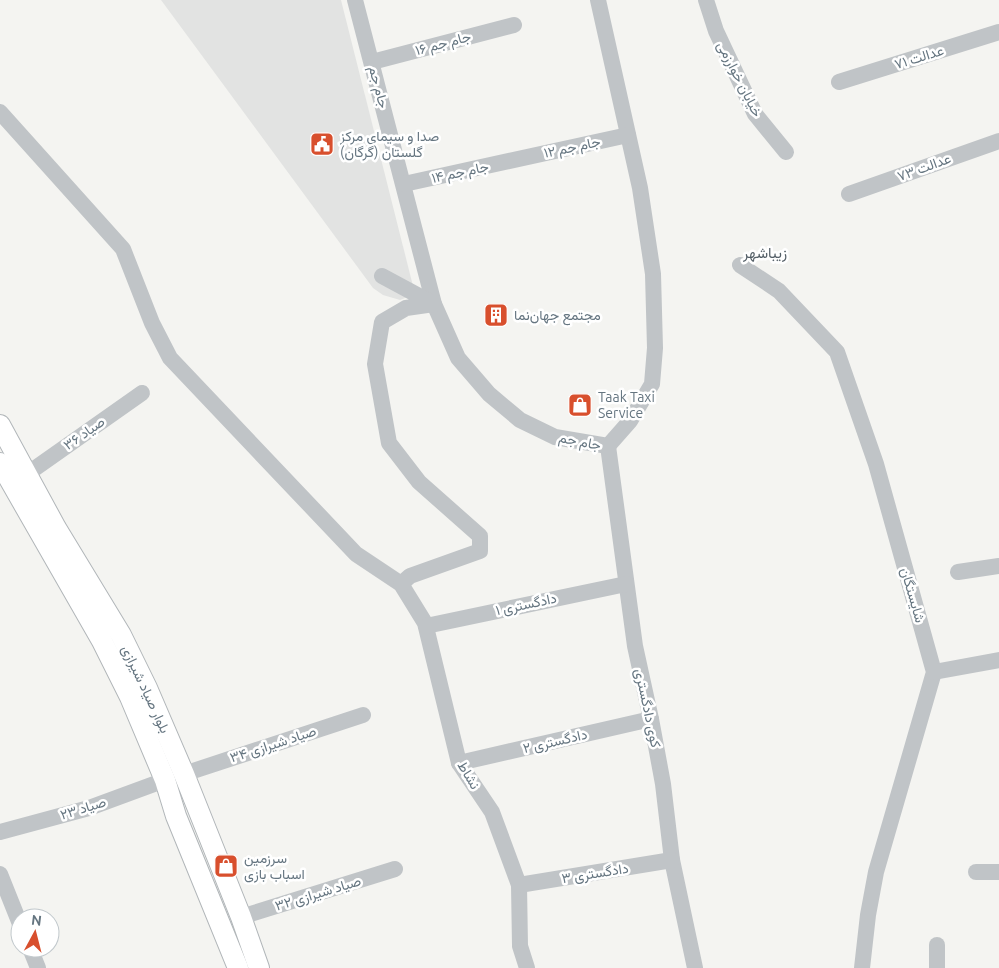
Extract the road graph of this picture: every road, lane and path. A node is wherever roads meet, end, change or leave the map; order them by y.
1 (355, 0) edge
2 (598, 0) edge
3 (706, 0) edge
4 (514, 25) dead end
5 (999, 32) edge
6 (372, 62) junction
7 (839, 82) dead end
8 (0, 112) edge
9 (628, 135) junction
10 (999, 140) edge
11 (786, 152) dead end
12 (516, 159) joint
13 (404, 184) junction
14 (849, 194) dead end
15 (740, 265) dead end
16 (382, 276) dead end
17 (434, 304) junction
18 (142, 393) dead end
19 (0, 425) edge
20 (608, 446) junction
21 (0, 463) edge
22 (27, 474) junction
23 (49, 534) junction
24 (999, 566) edge
25 (958, 572) dead end
26 (401, 584) junction
27 (626, 584) junction
28 (426, 626) junction
29 (999, 660) edge
30 (934, 672) junction
31 (363, 715) dead end
32 (652, 719) junction
33 (459, 763) junction
34 (184, 774) junction
35 (165, 780) junction
36 (0, 832) edge
37 (672, 860) junction
38 (395, 869) dead end
39 (976, 872) dead end
40 (999, 872) edge
41 (2, 884) edge
42 (518, 885) junction
43 (13, 908) edge
44 (240, 917) junction
45 (936, 945) dead end
46 (238, 968) edge
47 (259, 968) edge
48 (527, 968) edge
49 (695, 968) edge
50 (862, 968) edge
51 (937, 968) edge

1 - 6 street, جام جم
2 - 9 street, جام جم
3 - 11 street, خیابان خوارزمی
4 - 6 street, ۱۶ جام جم
5 - 7 street, عدالت ۷۱
6 - 13 street, جام جم
8 - 26 street
9 - 12 street, ۱۲ جام جم
9 - 20 street, جام جم
10 - 14 street, عدالت ۷۳
12 - 13 street, ۱۴ جام جم
13 - 17 street, جام جم
15 - 30 street, شایستگان
16 - 17 street
17 - 20 street, جام جم
17 - 26 street
18 - 22 street, صیاد ۳۶
19 - 22 main road, بلوار صیاد شیرازی
20 - 27 street, کوی دادگستری
21 - 23 main road, بلوار صیاد شیرازی
22 - 23 main road, بلوار صیاد شیرازی
23 - 34 main road, بلوار صیاد شیرازی
23 - 35 main road, بلوار صیاد شیرازی
24 - 25 street
26 - 28 street, نشاط
27 - 28 street, دادگستری ۱
27 - 32 street, کوی دادگستری
28 - 33 street, نشاط
29 - 30 street
30 - 50 street
31 - 34 street, صیاد شیرازی ۳۴
32 - 33 street, دادگستری ۲
32 - 37 street, کوی دادگستری
33 - 42 street, نشاط
34 - 44 main road, بلوار صیاد شیرازی
35 - 36 street, صیاد ۲۳
35 - 46 main road, بلوار صیاد شیرازی
37 - 42 street, دادگستری ۳
37 - 49 street, کوی دادگستری
38 - 44 street, صیاد شیرازی ۳۲
39 - 40 street
41 - 43 street
42 - 48 street, نشاط
44 - 47 main road, بلوار صیاد شیرازی
45 - 51 street

